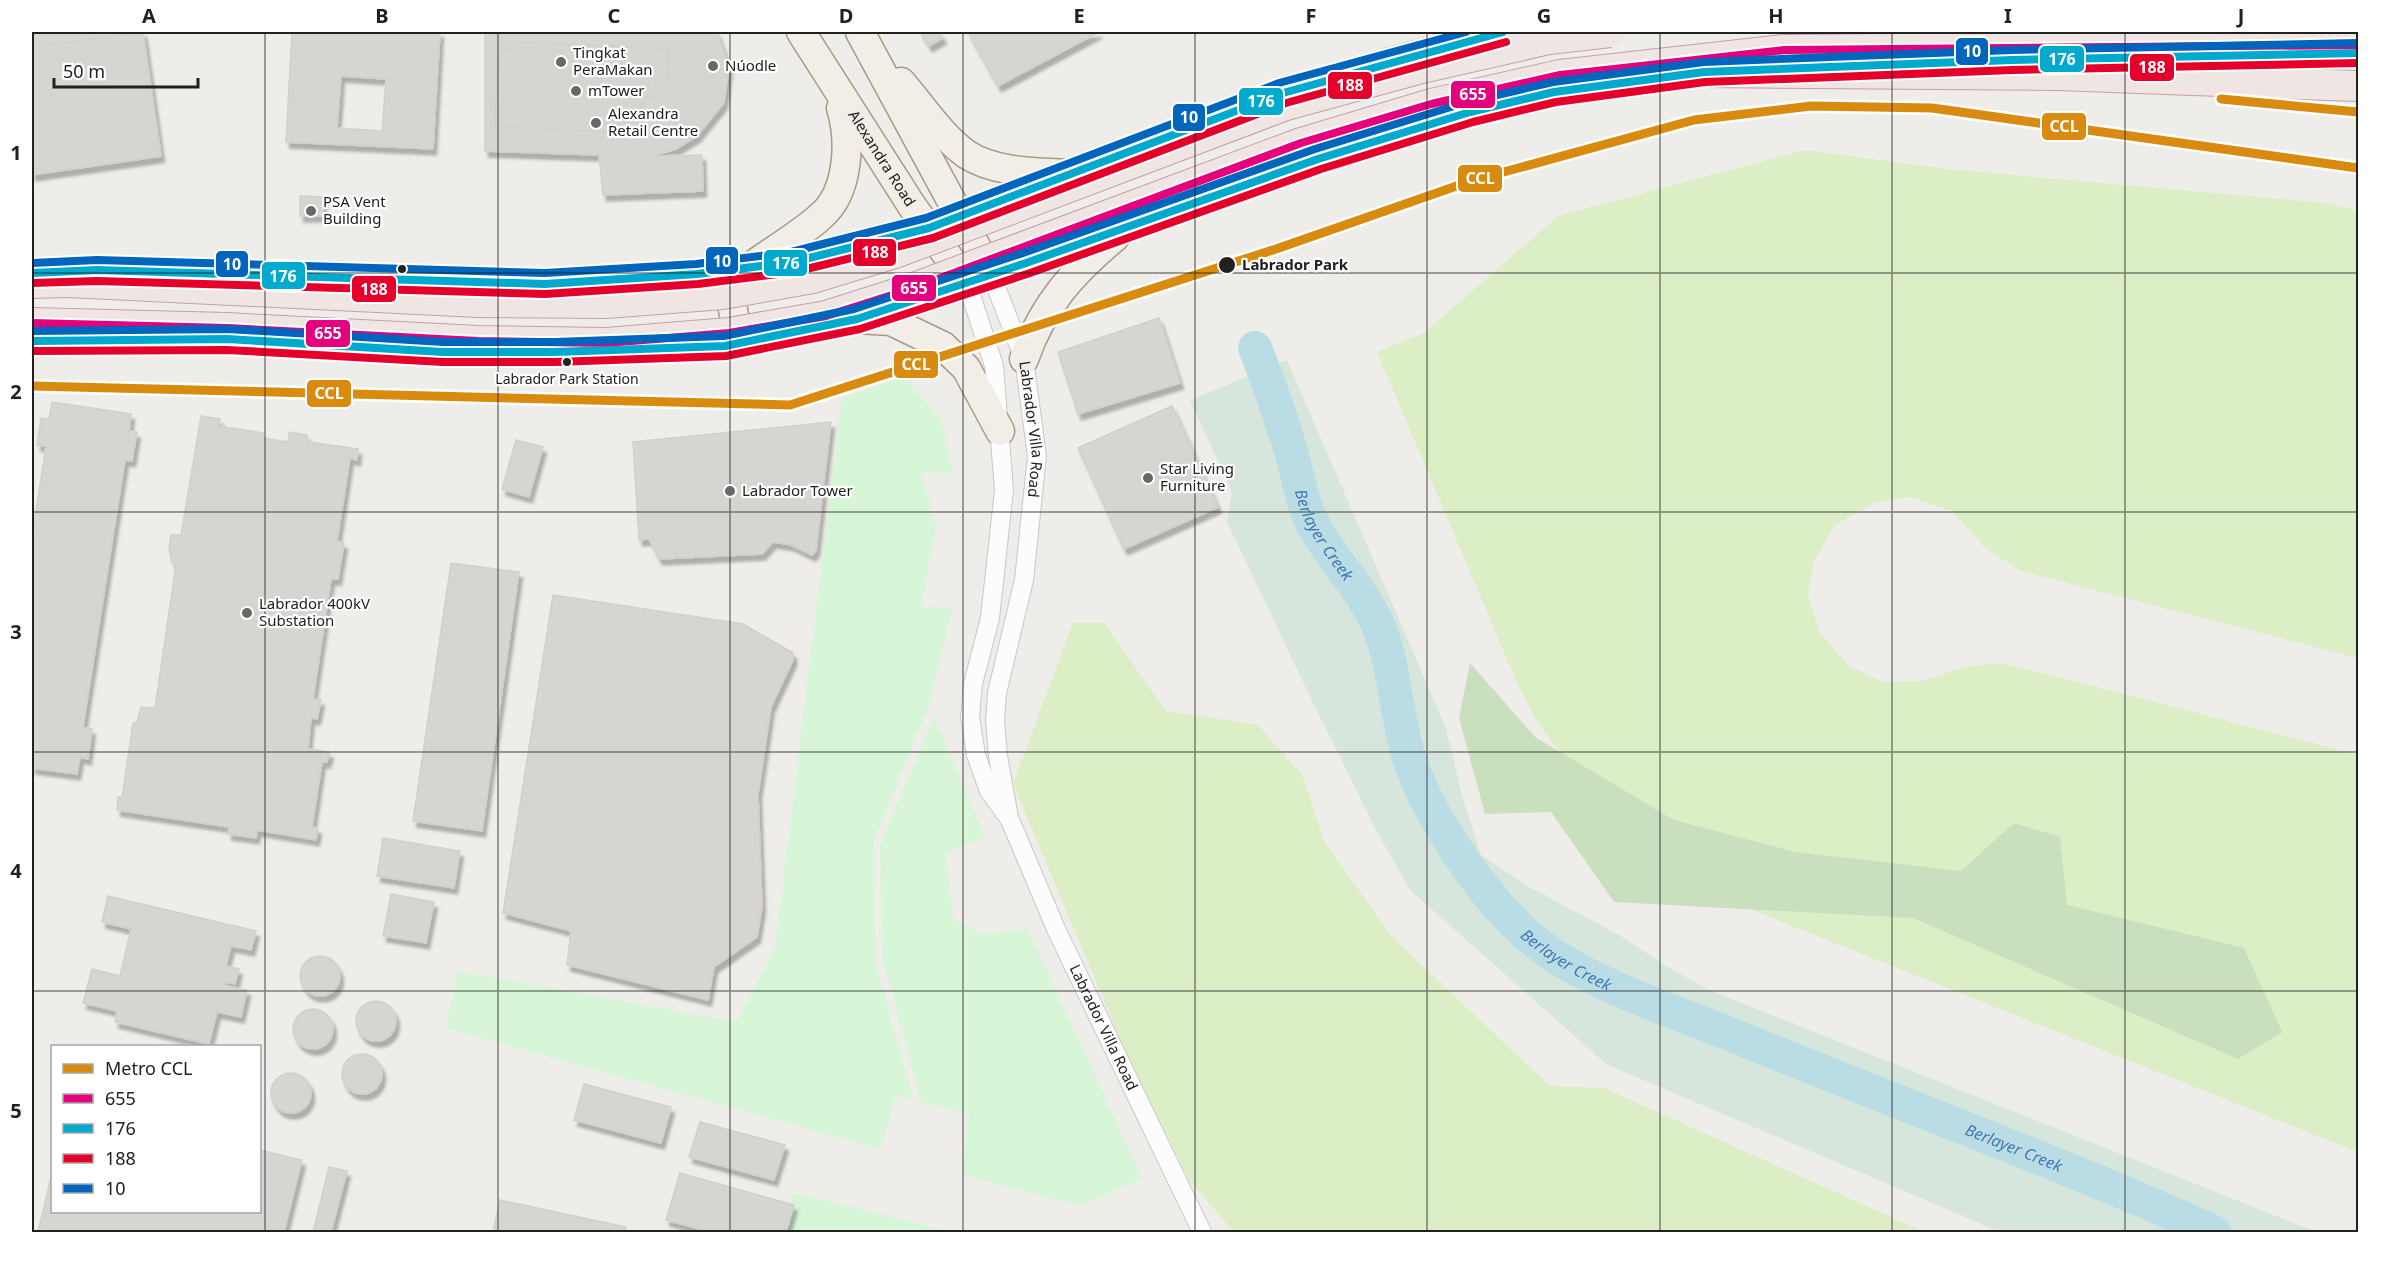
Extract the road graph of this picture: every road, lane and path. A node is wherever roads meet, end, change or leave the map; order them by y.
1 (801, 32) edge
2 (1503, 32) edge
3 (1610, 32) edge
4 (862, 35) edge
5 (1472, 38) junction
6 (2358, 45) edge
7 (2358, 53) edge
8 (1704, 72) junction
9 (2358, 86) edge
10 (836, 91) junction
11 (1470, 112) junction
12 (1069, 174) junction
13 (961, 216) junction
14 (1128, 226) junction
15 (929, 228) junction
16 (746, 270) junction
17 (32, 273) edge
18 (697, 274) junction
19 (979, 279) junction
20 (32, 283) edge
21 (857, 319) junction
22 (32, 323) edge
23 (32, 340) edge
24 (739, 342) junction
25 (1024, 359) junction
26 (1000, 431) junction
27 (994, 589) junction
28 (1022, 589) junction
29 (1010, 820) junction
30 (1202, 1233) edge

1 - 10 main road, Alexandra Road
2 - 5 main road
3 - 20 highway, bridge
4 - 12 main road
4 - 13 main road
5 - 11 main road
5 - 12 main road
6 - 22 highway, bridge
7 - 8 main road
8 - 9 highway
8 - 11 main road
10 - 15 main road, Alexandra Road
10 - 16 main road
11 - 14 main road
12 - 13 main road
13 - 15 main road
13 - 19 main road
14 - 19 main road
14 - 25 main road
15 - 16 main road
15 - 19 main road, Alexandra Road
16 - 18 main road
17 - 18 main road
18 - 24 main road
19 - 21 main road
19 - 25 street, Labrador Villa Road
19 - 26 street, Labrador Villa Road
21 - 24 main road
21 - 26 main road
23 - 24 main road
25 - 28 street, Labrador Villa Road
26 - 27 street, Labrador Villa Road
27 - 28 street
27 - 29 street, Labrador Villa Road
28 - 29 street, Labrador Villa Road
29 - 30 street, Labrador Villa Road

